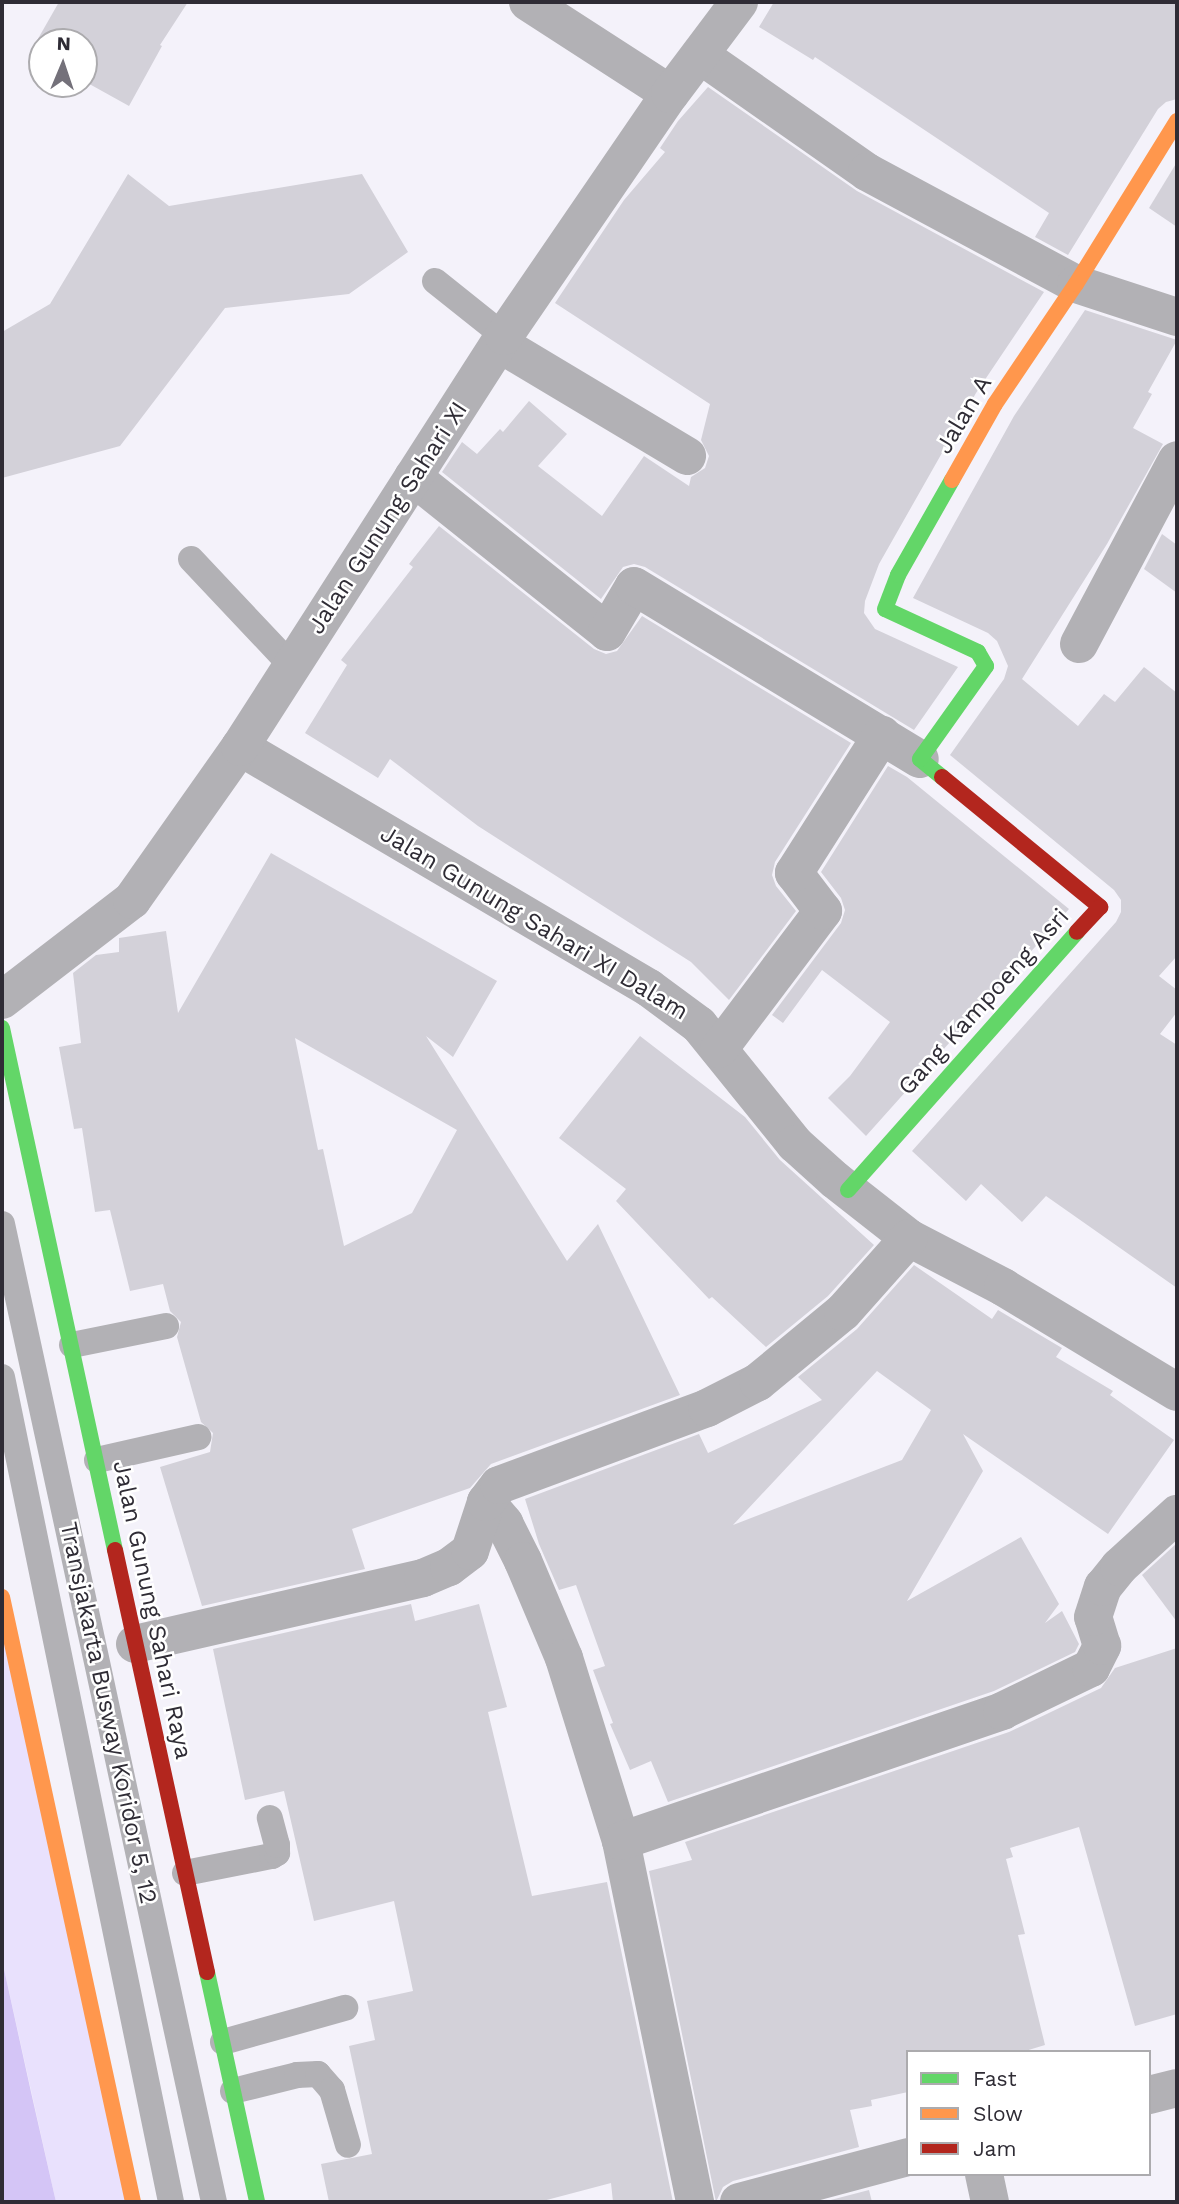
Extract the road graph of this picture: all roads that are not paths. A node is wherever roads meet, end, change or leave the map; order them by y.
1 (528, 2) edge
2 (739, 2) edge
3 (700, 55) junction
4 (670, 94) junction
5 (1177, 121) edge
6 (435, 281) dead end
7 (1076, 284) junction
8 (1177, 317) edge
9 (502, 340) junction
10 (687, 456) dead end
11 (1177, 460) edge
12 (413, 477) junction
13 (191, 559) dead end
14 (1079, 644) dead end
15 (292, 666) junction
16 (882, 735) junction
17 (240, 747) junction
18 (920, 759) junction
19 (2, 1000) edge
20 (2, 1028) edge
21 (719, 1049) junction
22 (848, 1190) junction
23 (2, 1224) edge
24 (909, 1238) junction
25 (166, 1326) dead end
26 (72, 1345) junction
27 (2, 1377) edge
28 (1177, 1392) edge
29 (198, 1437) dead end
30 (97, 1460) junction
31 (486, 1502) junction
32 (1177, 1514) edge
33 (2, 1597) edge
34 (135, 1644) junction
35 (270, 1818) dead end
36 (621, 1842) junction
37 (185, 1874) junction
38 (345, 2008) dead end
39 (223, 2042) junction
40 (1177, 2088) edge
41 (233, 2091) junction
42 (1151, 2094) edge
43 (348, 2144) dead end
44 (906, 2158) edge
45 (984, 2176) edge
46 (133, 2202) edge
47 (172, 2202) edge
48 (214, 2202) edge
49 (257, 2202) edge
50 (695, 2202) edge
51 (739, 2202) edge
52 (990, 2202) edge

1 - 4 street
2 - 3 street, Jalan Gunung Sahari XI
3 - 4 street, Jalan Gunung Sahari XI
3 - 7 street
4 - 9 street, Jalan Gunung Sahari XI
5 - 7 main road, Jalan A
6 - 9 lane
7 - 8 street
7 - 18 main road, Jalan A
9 - 10 street
9 - 12 street, Jalan Gunung Sahari XI
11 - 14 street
12 - 15 street, Jalan Gunung Sahari XI
12 - 16 street
13 - 15 lane
15 - 17 street, Jalan Gunung Sahari XI
16 - 18 street
16 - 21 street
17 - 19 street, Jalan Gunung Sahari XI
17 - 21 street, Jalan Gunung Sahari XI Dalam
18 - 22 main road, Gang Kampoeng Asri
20 - 26 main road, Jalan Gunung Sahari Raya
21 - 22 street, Jalan Gunung Sahari XI Dalam
22 - 24 street, Jalan Gunung Sahari XI Dalam
23 - 48 lane, Transjakarta Busway Koridor 5, 12
24 - 28 street, Jalan Gunung Sahari XI Dalam
24 - 31 street
25 - 26 lane
26 - 30 main road, Jalan Gunung Sahari Raya
27 - 47 lane, Transjakarta Busway Koridor 5, 12
29 - 30 lane
30 - 34 main road, Jalan Gunung Sahari Raya
31 - 34 street
31 - 36 street
32 - 36 street
33 - 46 main road
34 - 37 main road, Jalan Gunung Sahari Raya
35 - 37 lane
36 - 50 street
37 - 39 main road, Jalan Gunung Sahari Raya
38 - 39 lane
39 - 41 main road, Jalan Gunung Sahari Raya
40 - 42 street
41 - 43 lane
41 - 49 main road, Jalan Gunung Sahari Raya
44 - 51 street
45 - 52 street

